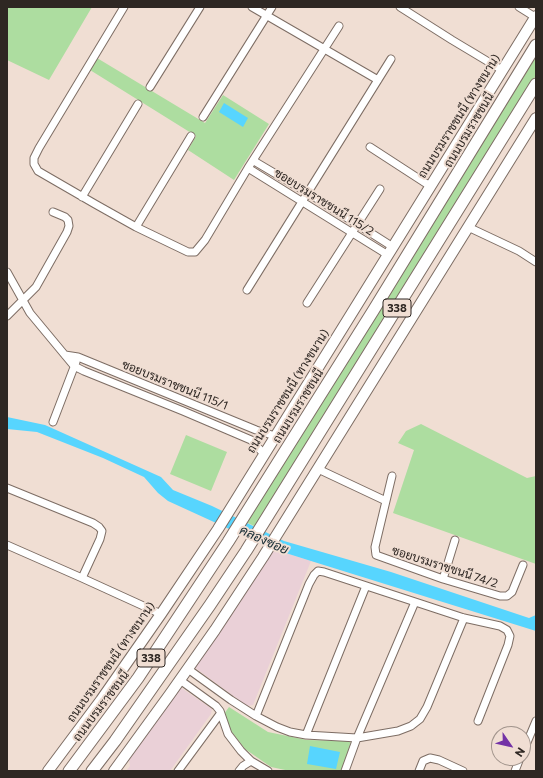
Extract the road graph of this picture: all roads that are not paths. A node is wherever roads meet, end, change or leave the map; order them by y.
1 (124, 7) edge
2 (200, 7) edge
3 (252, 7) edge
4 (272, 7) edge
5 (400, 7) edge
6 (519, 7) edge
7 (266, 15) junction
8 (536, 17) edge
9 (339, 26) dead end
10 (536, 45) edge
11 (325, 48) junction
12 (391, 59) dead end
13 (502, 70) junction
14 (378, 80) junction
15 (536, 84) edge
16 (150, 88) dead end
17 (138, 104) dead end
18 (203, 117) dead end
19 (536, 118) edge
20 (191, 136) dead end
21 (370, 147) dead end
22 (254, 161) junction
23 (248, 168) junction
24 (430, 186) junction
25 (380, 189) dead end
26 (308, 193) junction
27 (82, 197) junction
28 (303, 202) junction
29 (53, 212) dead end
30 (357, 224) junction
31 (136, 227) junction
32 (468, 227) junction
33 (352, 232) junction
34 (390, 251) junction
35 (536, 262) edge
36 (7, 272) edge
37 (246, 290) dead end
38 (23, 301) junction
39 (307, 303) dead end
40 (7, 316) edge
41 (66, 355) junction
42 (78, 357) junction
43 (74, 366) junction
44 (122, 375) junction
45 (119, 385) junction
46 (178, 398) junction
47 (174, 408) junction
48 (53, 422) dead end
49 (256, 430) junction
50 (275, 436) junction
51 (251, 440) junction
52 (264, 454) junction
53 (318, 469) junction
54 (392, 476) dead end
55 (7, 488) edge
56 (386, 501) junction
57 (455, 540) dead end
58 (7, 546) edge
59 (523, 565) dead end
60 (82, 578) junction
61 (443, 579) junction
62 (366, 586) junction
63 (415, 602) junction
64 (161, 614) junction
65 (464, 618) junction
66 (188, 669) junction
67 (180, 680) junction
68 (224, 695) junction
69 (216, 706) junction
70 (220, 714) junction
71 (256, 716) junction
72 (478, 721) dead end
73 (536, 721) edge
74 (531, 733) edge
75 (306, 735) junction
76 (357, 738) junction
77 (251, 761) junction
78 (48, 771) edge
79 (68, 771) edge
80 (92, 771) edge
81 (114, 771) edge
82 (178, 771) edge
83 (239, 771) edge
84 (268, 771) edge
85 (345, 771) edge
86 (418, 771) edge
87 (463, 771) edge

1 - 27 street
2 - 16 street
3 - 7 street
4 - 7 street
5 - 13 street
6 - 8 street
7 - 11 street
7 - 18 street
8 - 13 main road, ถนนบรมราชชนนี (ทางขนาน) / 338
9 - 11 street
10 - 79 highway, ถนนบรมราชชนนี / 338
11 - 14 street
11 - 22 street
12 - 14 street
13 - 24 main road, ถนนบรมราชชนนี (ทางขนาน) / 338
14 - 26 street
15 - 80 highway, 338
17 - 27 street
19 - 32 main road, 338
20 - 31 street
21 - 24 street
22 - 23 street
22 - 26 street, ซอยบรมราชชนนี 115/2
23 - 28 street, ซอยบรมราชชนนี 115/2
23 - 31 street
24 - 34 main road, ถนนบรมราชชนนี (ทางขนาน) / 338
25 - 30 street
26 - 28 street
26 - 30 street, ซอยบรมราชชนนี 115/2
27 - 31 street
28 - 33 street, ซอยบรมราชชนนี 115/2
28 - 37 street
29 - 38 street
30 - 33 street
30 - 34 street, ซอยบรมราชชนนี 115/2
32 - 35 street
32 - 53 main road, 338
33 - 34 street, ซอยบรมราชชนนี 115/2
33 - 39 street
34 - 50 main road, ถนนบรมราชชนนี (ทางขนาน) / 338
36 - 38 street, ซอยบรมราชชนนี 115/1
38 - 40 street
38 - 41 street, ซอยบรมราชชนนี 115/1
41 - 42 street, ซอยบรมราชชนนี 115/1
41 - 43 street, ซอยบรมราชชนนี 115/1
42 - 43 street
42 - 44 street, ซอยบรมราชชนนี 115/1
43 - 45 street, ซอยบรมราชชนนี 115/1
43 - 48 street
44 - 45 street
44 - 46 street, ซอยบรมราชชนนี 115/1
45 - 47 street, ซอยบรมราชชนนี 115/1
46 - 47 street
46 - 49 street, ซอยบรมราชชนนี 115/1
47 - 51 street, ซอยบรมราชชนนี 115/1
49 - 50 street, ซอยบรมราชชนนี 115/1
49 - 51 street
50 - 52 main road, ถนนบรมราชชนนี (ทางขนาน) / 338
51 - 52 street, ซอยบรมราชชนนี 115/1
52 - 64 main road, ถนนบรมราชชนนี (ทางขนาน) / 338
53 - 56 street
53 - 66 main road, 338
54 - 56 street
55 - 60 street
56 - 61 street, ซอยบรมราชชนนี 74/2
57 - 61 street
58 - 60 street
59 - 61 street, ซอยบรมราชชนนี 74/2
60 - 64 street
62 - 63 street
62 - 71 street
62 - 75 street
63 - 65 street
63 - 76 street
64 - 78 main road, ถนนบรมราชชนนี (ทางขนาน) / 338
65 - 72 street
65 - 76 street
66 - 67 main road, 338
66 - 68 street
67 - 69 street
67 - 81 main road, 338
68 - 69 street
68 - 71 street
69 - 70 street
70 - 77 street
70 - 82 street
71 - 75 street
73 - 74 street
75 - 76 street
76 - 85 street
77 - 83 street
77 - 84 street
86 - 87 street

